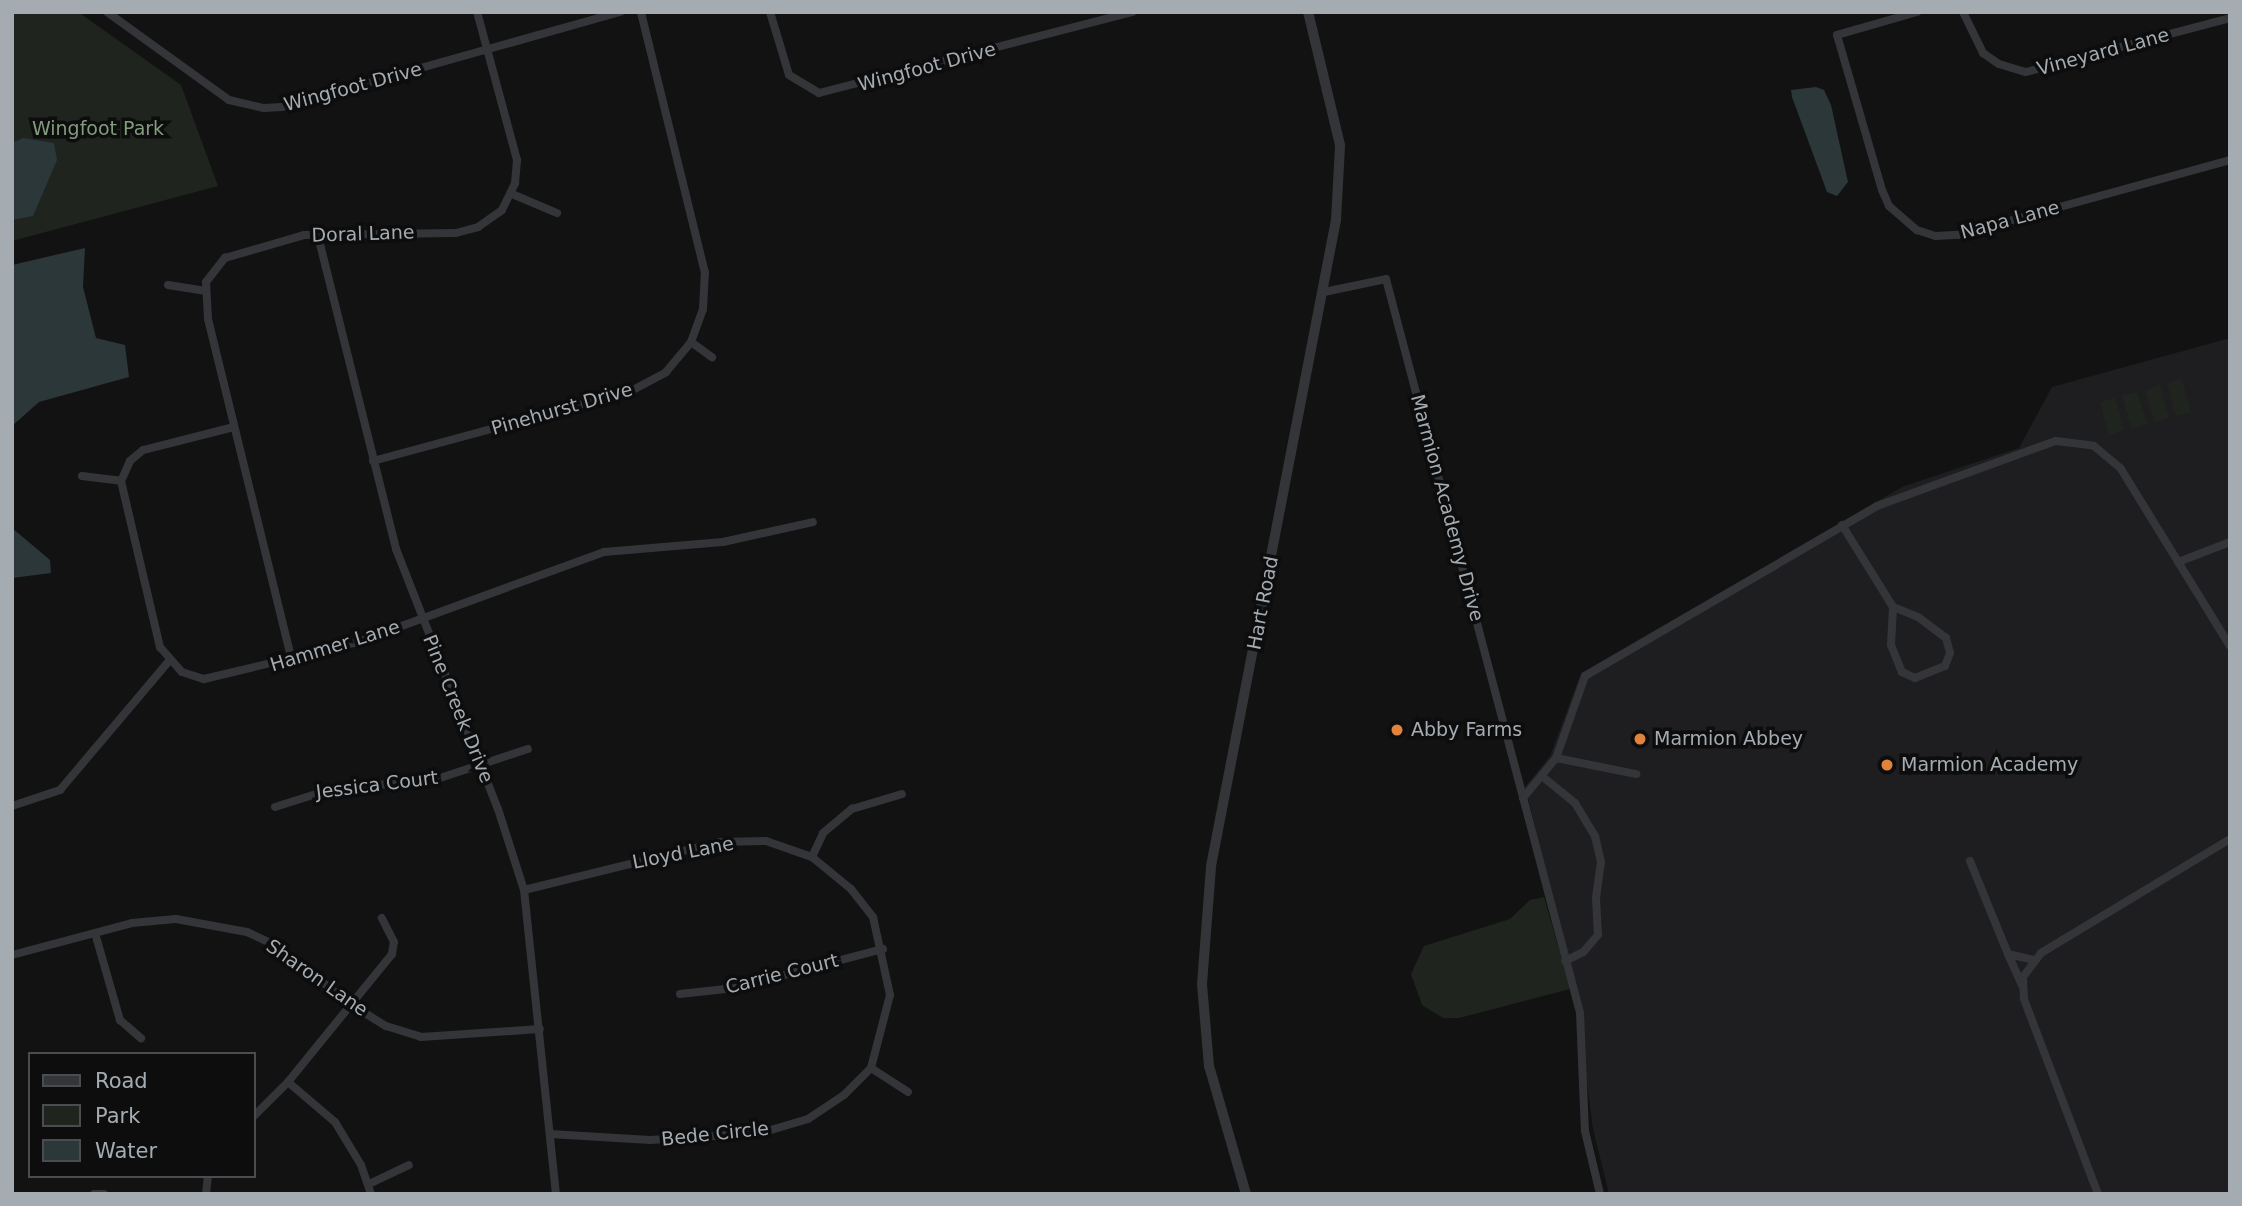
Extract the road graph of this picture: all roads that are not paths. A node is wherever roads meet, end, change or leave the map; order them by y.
1 (107, 12) edge
2 (477, 12) edge
3 (621, 12) edge
4 (640, 12) edge
5 (770, 12) edge
6 (1133, 12) edge
7 (1308, 12) edge
8 (1917, 12) edge
9 (1963, 12) edge
10 (2230, 18) edge
11 (488, 50) junction
12 (2230, 160) edge
13 (512, 194) junction
14 (557, 213) dead end
15 (317, 232) junction
16 (168, 285) dead end
17 (205, 291) junction
18 (1324, 292) junction
19 (691, 342) junction
20 (712, 357) dead end
21 (234, 427) junction
22 (373, 461) junction
23 (82, 476) dead end
24 (121, 481) junction
25 (813, 522) dead end
26 (1842, 525) junction
27 (2230, 542) edge
28 (2178, 562) junction
29 (1893, 607) junction
30 (422, 618) junction
31 (2230, 646) edge
32 (169, 661) junction
33 (292, 661) junction
34 (528, 749) dead end
35 (1556, 758) junction
36 (479, 764) junction
37 (1636, 774) dead end
38 (1542, 777) junction
39 (902, 794) dead end
40 (1523, 798) junction
41 (12, 806) edge
42 (275, 807) dead end
43 (2230, 839) edge
44 (812, 857) junction
45 (1970, 862) dead end
46 (524, 890) junction
47 (382, 918) dead end
48 (95, 933) junction
49 (883, 948) junction
50 (2008, 954) junction
51 (12, 955) edge
52 (2033, 960) junction
53 (1565, 961) junction
54 (2022, 986) junction
55 (680, 994) dead end
56 (352, 1005) junction
57 (540, 1029) junction
58 (141, 1038) dead end
59 (871, 1068) junction
60 (288, 1082) junction
61 (908, 1092) dead end
62 (256, 1114) edge
63 (550, 1135) junction
64 (409, 1165) dead end
65 (2090, 1176) junction
66 (369, 1184) junction
67 (94, 1194) edge
68 (104, 1194) edge
69 (371, 1194) edge
70 (556, 1194) edge
71 (1246, 1194) edge
72 (1600, 1194) edge
73 (2091, 1194) edge
74 (2098, 1194) edge

1 - 11 street, Wingfoot Drive
2 - 11 street
3 - 11 street, Wingfoot Drive
4 - 19 street, Pinehurst Drive
5 - 6 street, Wingfoot Drive
7 - 18 street, Hart Road
8 - 12 street, Napa Lane
9 - 10 street, Vineyard Lane
11 - 13 street
13 - 14 street
13 - 15 street, Doral Lane
15 - 17 street, Doral Lane
15 - 22 street, Pine Creek Drive
16 - 17 street
17 - 21 street
18 - 40 street, Marmion Academy Drive
18 - 71 street, Hart Road
19 - 20 street
19 - 22 street, Pinehurst Drive
21 - 24 street
21 - 33 street
22 - 30 street, Pine Creek Drive
23 - 24 street
24 - 32 street
25 - 30 street, Hammer Lane
26 - 28 street
26 - 29 street
26 - 35 street
27 - 28 street
28 - 31 street
29 - 29 street
30 - 33 street, Hammer Lane
30 - 36 street, Pine Creek Drive
32 - 33 street, Hammer Lane
32 - 41 street
34 - 36 street, Jessica Court
35 - 37 street
35 - 38 street
36 - 42 street, Jessica Court
36 - 46 street, Pine Creek Drive
38 - 40 street
38 - 53 street
39 - 44 street
40 - 53 street, Marmion Academy Drive
43 - 52 street
44 - 46 street, Lloyd Lane
44 - 49 street
45 - 50 street
46 - 57 street, Pine Creek Drive
47 - 56 street
48 - 51 street, Sharon Lane
48 - 56 street, Sharon Lane
48 - 58 street
49 - 55 street, Carrie Court
49 - 59 street
50 - 52 street
50 - 54 street
52 - 54 street
53 - 72 street, Marmion Academy Drive
54 - 65 street
56 - 57 street, Sharon Lane
56 - 60 street
57 - 63 street, Pine Creek Drive
59 - 61 street
59 - 63 street, Bede Circle
60 - 62 street
60 - 66 street
63 - 70 street, Pine Creek Drive
64 - 66 street
65 - 73 street
65 - 74 street
66 - 69 street
67 - 68 street

